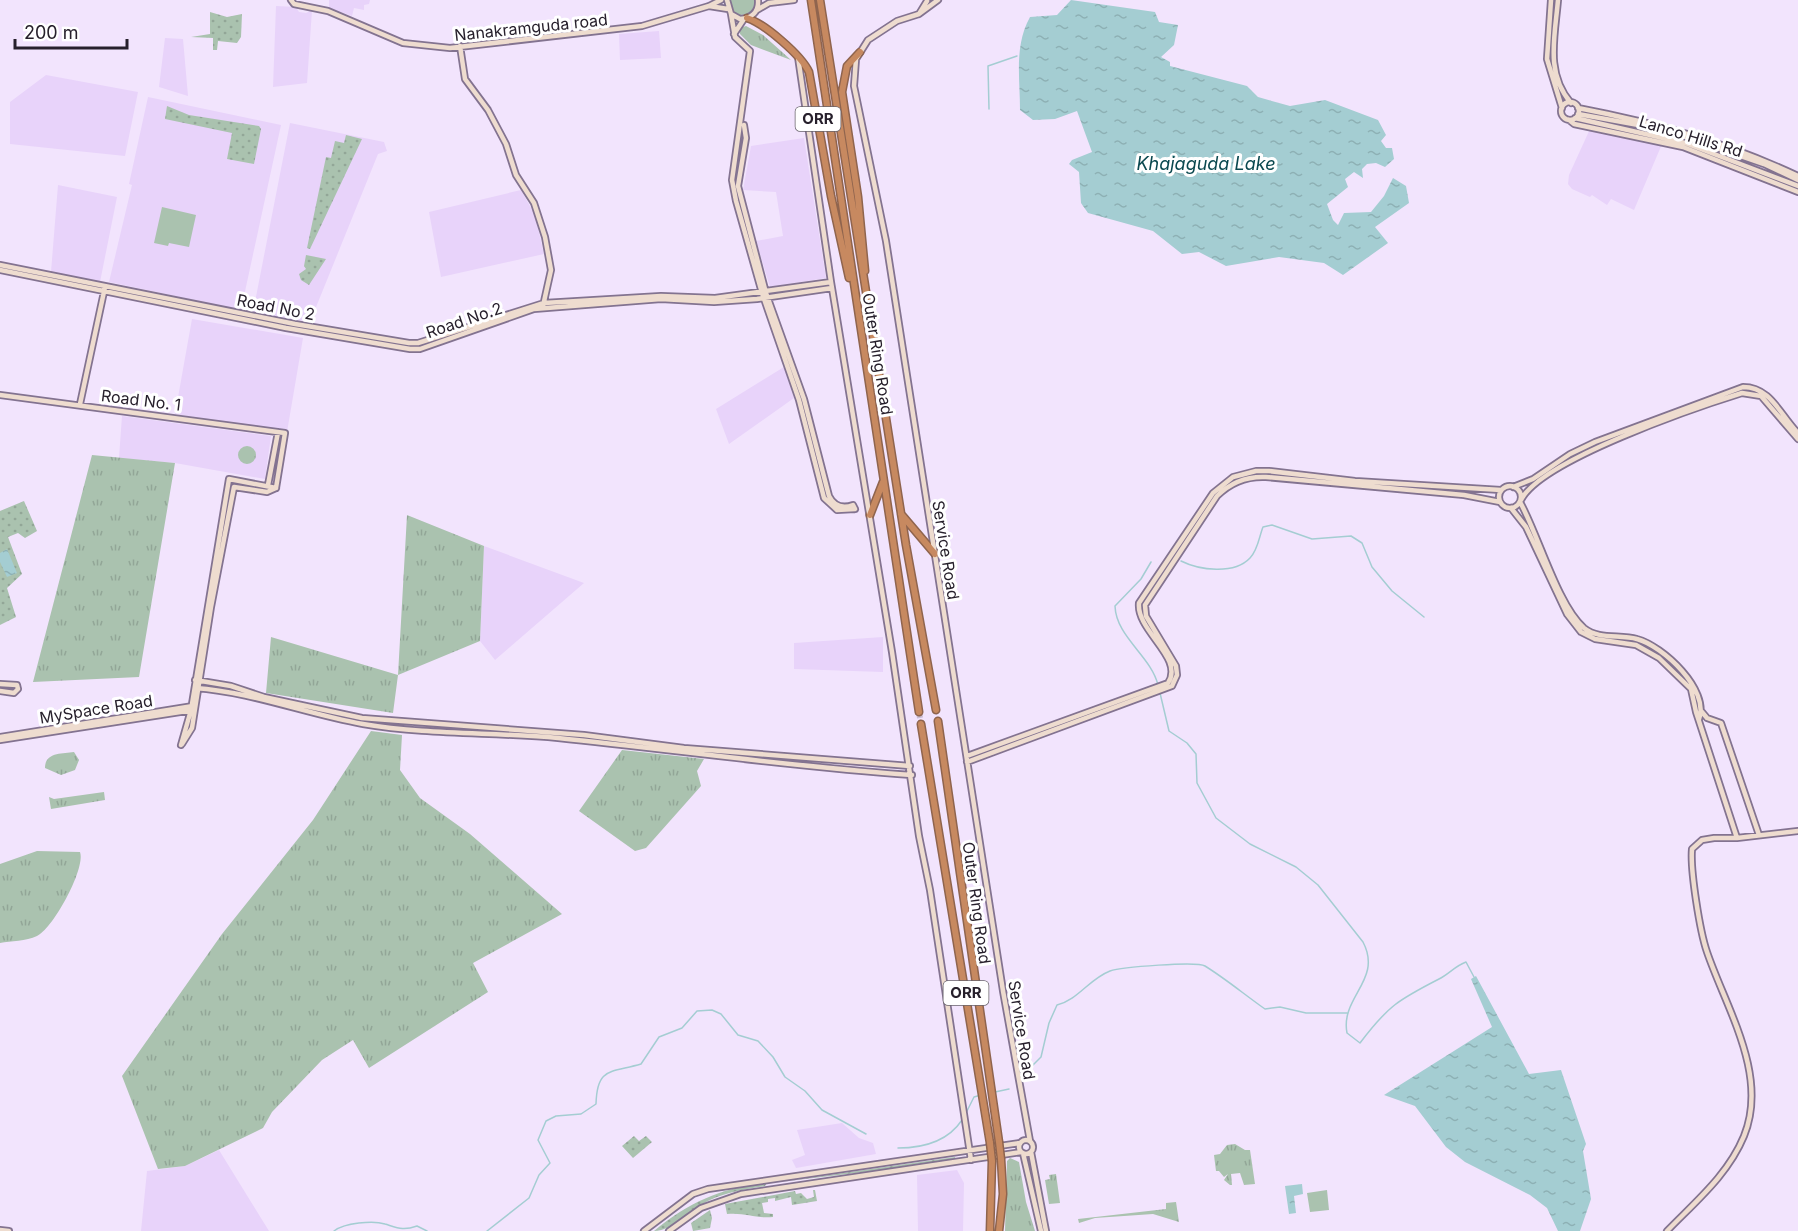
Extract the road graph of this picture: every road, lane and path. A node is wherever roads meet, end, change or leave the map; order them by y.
1 (291, 0) edge
2 (721, 0) edge
3 (727, 0) edge
4 (758, 0) edge
5 (794, 0) edge
6 (925, 0) edge
7 (932, 0) edge
8 (939, 0) edge
9 (1551, 0) edge
10 (1558, 0) edge
11 (820, 2) edge
12 (811, 3) edge
13 (709, 6) junction
14 (757, 10) junction
15 (730, 12) junction
16 (919, 14) junction
17 (746, 18) junction
18 (734, 34) junction
19 (460, 46) junction
20 (860, 51) junction
21 (798, 57) junction
22 (1562, 108) junction
23 (1574, 111) junction
24 (1662, 127) junction
25 (1684, 145) junction
26 (1741, 156) junction
27 (1755, 159) junction
28 (1738, 162) junction
29 (1798, 178) edge
30 (1798, 186) edge
31 (1798, 192) edge
32 (0, 265) edge
33 (0, 270) edge
34 (831, 285) junction
35 (104, 287) junction
36 (765, 295) junction
37 (543, 305) junction
38 (870, 316) junction
39 (858, 318) junction
40 (286, 328) joint
41 (0, 395) edge
42 (1771, 403) junction
43 (80, 404) junction
44 (278, 432) junction
45 (1798, 433) edge
46 (1798, 439) edge
47 (884, 478) junction
48 (268, 485) junction
49 (1513, 487) junction
50 (276, 488) junction
51 (1502, 490) junction
52 (825, 494) junction
53 (1520, 501) junction
54 (1500, 502) junction
55 (1511, 508) junction
56 (901, 514) junction
57 (870, 515) junction
58 (934, 554) junction
59 (1168, 565) junction
60 (917, 607) junction
61 (905, 609) junction
62 (197, 680) junction
63 (0, 684) edge
64 (197, 688) junction
65 (0, 691) edge
66 (194, 708) junction
67 (936, 710) dead end
68 (920, 712) tunnel mouth
69 (1699, 712) junction
70 (938, 721) dead end
71 (921, 724) tunnel mouth
72 (509, 732) junction
73 (0, 738) edge
74 (796, 756) junction
75 (967, 759) junction
76 (850, 761) junction
77 (796, 765) junction
78 (910, 766) junction
79 (849, 770) junction
80 (912, 775) junction
81 (1798, 831) edge
82 (1759, 835) junction
83 (1737, 838) junction
84 (1030, 1141) junction
85 (1020, 1143) junction
86 (970, 1151) junction
87 (1022, 1152) junction
88 (1031, 1152) junction
89 (971, 1161) junction
90 (774, 1180) junction
91 (775, 1188) junction
92 (0, 1230) edge
93 (9, 1231) edge
94 (644, 1231) edge
95 (669, 1231) edge
96 (990, 1231) edge
97 (999, 1231) edge
98 (1041, 1231) edge
99 (1046, 1231) edge
100 (1667, 1231) edge

1 - 19 main road, Nanakramguda road
2 - 13 main road, Nanakramguda road
3 - 15 main road
4 - 14 main road
5 - 14 main road
6 - 7 main road
6 - 16 main road
8 - 16 main road
9 - 22 main road
10 - 23 main road
11 - 38 highway, Outer Ring Road / ORR
12 - 39 highway, Outer Ring Road / ORR
13 - 15 main road
13 - 19 main road, Nanakramguda road
14 - 17 main road
15 - 17 main road
15 - 18 main road
16 - 20 main road
17 - 18 main road
17 - 21 highway, ORR
18 - 36 main road
19 - 37 main road
20 - 38 highway, ORR
20 - 58 main road, Service Road
21 - 34 main road
21 - 39 highway, ORR
22 - 23 main road
22 - 23 main road
23 - 24 main road, Lanco Hills Rd
23 - 25 main road, Lanco Hills Rd
24 - 26 main road, Lanco Hills Rd
24 - 27 main road
25 - 28 main road, Lanco Hills Rd
25 - 31 main road
26 - 27 main road, Lanco Hills Rd
26 - 28 main road
27 - 29 main road, Lanco Hills Rd
28 - 30 main road, Lanco Hills Rd
32 - 35 main road, Road No 2
33 - 35 main road, Road No 2
34 - 36 main road
34 - 57 main road
35 - 37 main road, Road No 2
35 - 40 main road, Road No 2
35 - 43 main road
36 - 37 main road
36 - 52 main road
37 - 40 main road, Road No.2
38 - 56 highway, Outer Ring Road / ORR
39 - 47 highway, Outer Ring Road / ORR
41 - 43 main road, Road No. 1
42 - 45 main road
42 - 46 main road
42 - 49 main road
42 - 53 main road
43 - 44 main road, Road No. 1
44 - 48 main road
44 - 50 main road, Road No. 1
47 - 57 highway
47 - 61 highway, Outer Ring Road / ORR
48 - 50 main road
48 - 62 main road
49 - 51 main road
49 - 53 main road
50 - 62 main road
51 - 54 main road
51 - 59 main road
52 - 52 main road
53 - 55 main road
53 - 69 main road
54 - 55 main road
54 - 59 main road
55 - 69 main road
56 - 58 highway
56 - 60 highway, Outer Ring Road / ORR
57 - 78 main road
58 - 75 main road, Service Road
59 - 75 main road
60 - 61 highway
60 - 67 highway, Outer Ring Road / ORR
61 - 68 highway, Outer Ring Road / ORR
62 - 64 main road
62 - 72 main road
63 - 65 main road
64 - 66 main road
64 - 72 main road
66 - 66 main road
66 - 73 main road, MySpace Road
69 - 82 main road
69 - 83 main road
70 - 97 highway, Outer Ring Road / ORR, bridge
71 - 96 highway, Outer Ring Road / ORR, bridge
72 - 74 main road
72 - 77 main road
74 - 76 main road
74 - 77 main road
75 - 84 main road, Service Road
76 - 78 main road
76 - 79 main road
77 - 79 main road
78 - 80 main road
79 - 80 main road
80 - 86 main road
81 - 82 main road
82 - 83 main road
83 - 100 main road
84 - 85 main road
84 - 88 main road, Service Road
85 - 86 main road
85 - 87 main road
86 - 89 main road
86 - 90 main road
87 - 88 main road
87 - 89 main road
87 - 98 main road
88 - 99 main road, Service Road
89 - 91 main road
90 - 91 main road
90 - 94 main road
91 - 95 main road
92 - 93 main road

